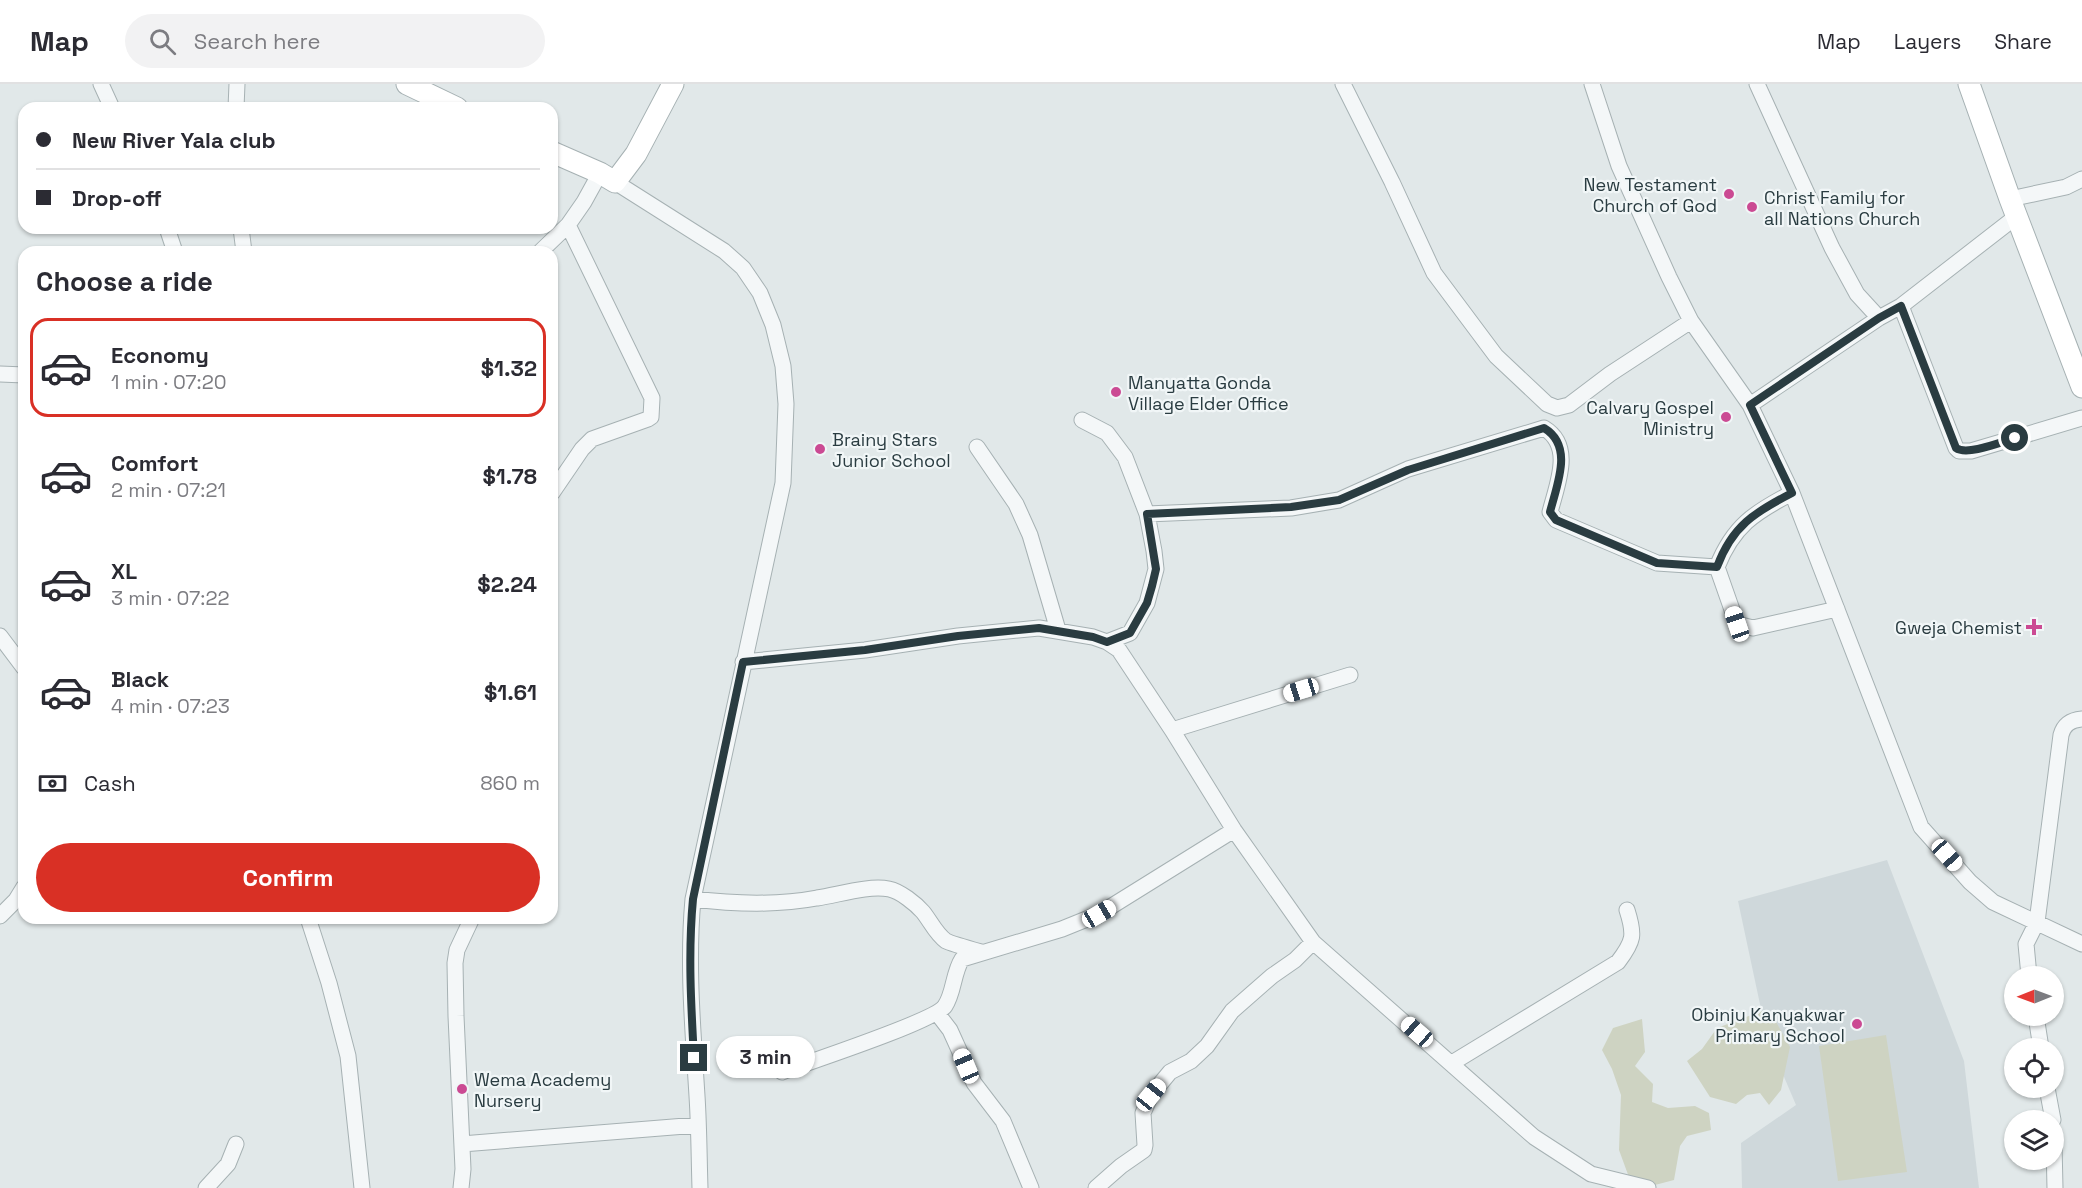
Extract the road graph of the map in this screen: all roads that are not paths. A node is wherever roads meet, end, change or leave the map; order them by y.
1 (101, 84) edge
2 (237, 84) edge
3 (407, 84) edge
4 (673, 84) edge
5 (1343, 84) edge
6 (1592, 84) edge
7 (1757, 84) edge
8 (1969, 84) edge
9 (109, 102) edge
10 (236, 102) edge
11 (444, 102) edge
12 (558, 155) edge
13 (608, 177) junction
14 (2082, 179) edge
15 (2014, 207) junction
16 (568, 225) junction
17 (546, 246) edge
18 (1901, 306) junction
19 (1879, 318) junction
20 (1691, 321) junction
21 (2080, 373) edge
22 (0, 374) edge
23 (18, 375) edge
24 (1750, 405) junction
25 (2082, 418) edge
26 (1082, 420) dead end
27 (977, 447) dead end
28 (558, 484) edge
29 (1792, 493) junction
30 (1147, 514) junction
31 (1717, 567) junction
32 (1837, 609) junction
33 (1058, 630) junction
34 (0, 636) edge
35 (1107, 642) junction
36 (18, 660) edge
37 (743, 662) junction
38 (1350, 675) dead end
39 (2082, 719) edge
40 (1172, 730) junction
41 (1234, 830) junction
42 (18, 897) edge
43 (693, 899) junction
44 (1627, 910) dead end
45 (0, 916) edge
46 (2037, 922) junction
47 (310, 924) edge
48 (469, 924) edge
49 (1312, 942) junction
50 (2082, 944) edge
51 (981, 952) junction
52 (2029, 966) edge
53 (937, 1013) junction
54 (1452, 1063) junction
55 (782, 1072) dead end
56 (698, 1125) junction
57 (236, 1144) dead end
58 (462, 1144) junction
59 (2055, 1170) edge
60 (206, 1188) edge
61 (363, 1188) edge
62 (461, 1188) edge
63 (700, 1188) edge
64 (1031, 1188) edge
65 (1096, 1188) edge
66 (1648, 1188) edge
67 (2055, 1188) edge

1 - 9 street
2 - 10 street
3 - 11 street
4 - 13 street
5 - 20 street
6 - 20 street
7 - 19 street
8 - 15 street
12 - 13 street
13 - 16 street
13 - 37 street
14 - 15 street
15 - 18 street
15 - 21 street
16 - 17 street
16 - 28 street
18 - 19 street
18 - 25 street
19 - 24 street
20 - 24 street
22 - 23 street
24 - 29 street
26 - 30 street
27 - 33 street
29 - 31 street
29 - 32 street
30 - 31 street
30 - 35 street
31 - 32 street
32 - 46 street
33 - 35 street
33 - 37 street
34 - 36 street
35 - 40 street
37 - 43 street
38 - 40 street
39 - 46 street
40 - 41 street
41 - 49 street
41 - 51 street
42 - 45 street
43 - 51 street
43 - 56 street
44 - 54 street
46 - 50 street
46 - 52 street
47 - 61 street
48 - 58 street
49 - 54 street
49 - 65 street
51 - 53 street
53 - 55 street
53 - 64 street
54 - 66 street
56 - 58 street
56 - 63 street
57 - 60 street
58 - 62 street
59 - 67 street

